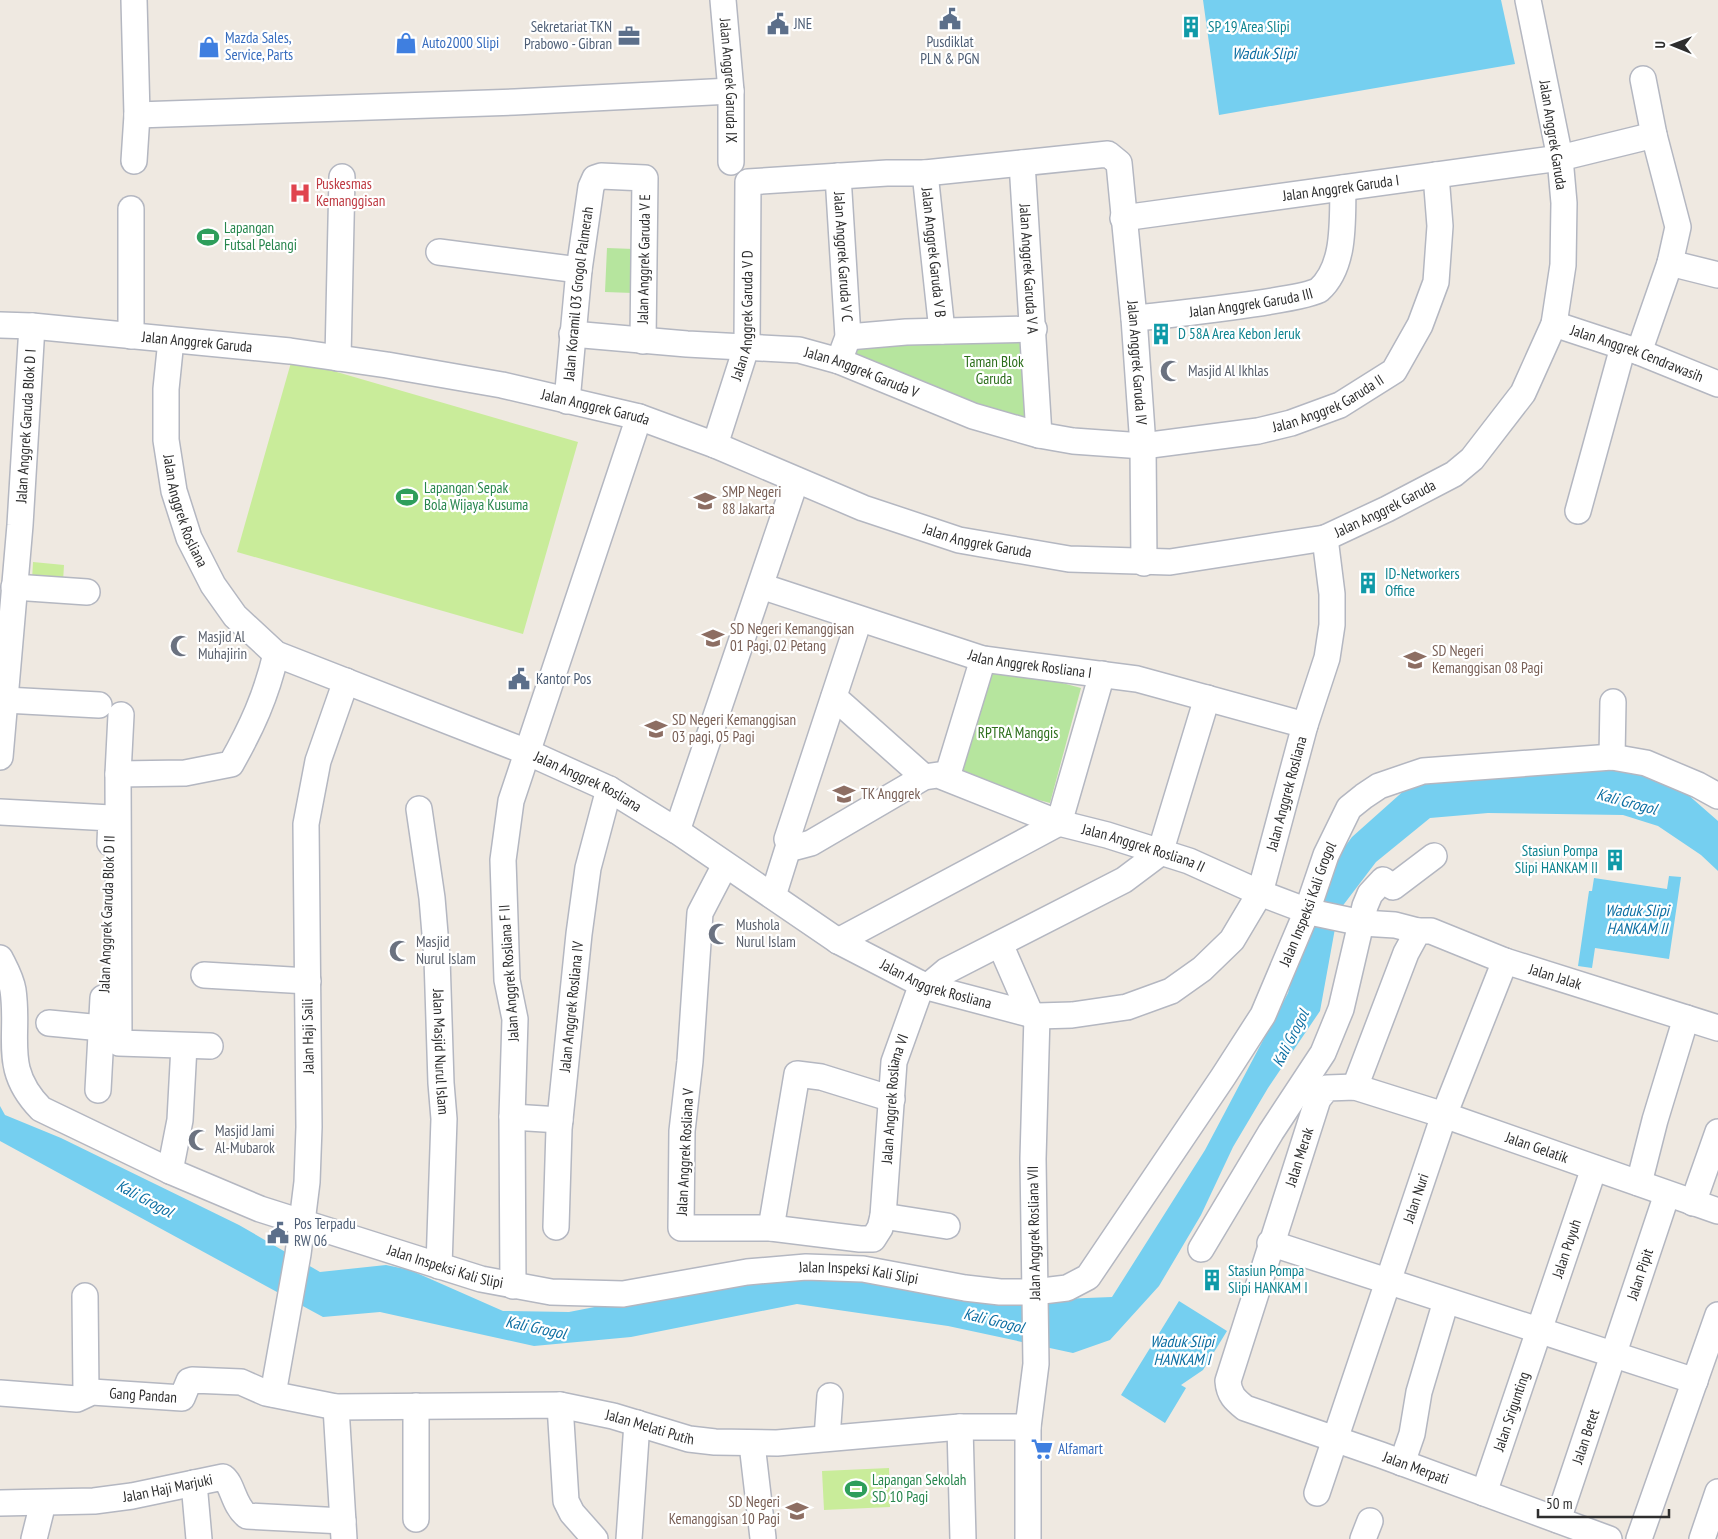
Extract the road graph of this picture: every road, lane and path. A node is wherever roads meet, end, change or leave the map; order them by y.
1 (134, 0) edge
2 (723, 0) edge
3 (1528, 0) edge
4 (1643, 79) dead end
5 (731, 91) junction
6 (137, 114) junction
7 (1654, 135) junction
8 (1560, 158) junction
9 (134, 161) dead end
10 (731, 162) dead end
11 (1022, 164) junction
12 (925, 173) junction
13 (1436, 175) junction
14 (838, 176) junction
15 (342, 177) dead end
16 (645, 178) joint
17 (1343, 188) junction
18 (132, 209) dead end
19 (1123, 218) junction
20 (439, 252) dead end
21 (1670, 263) junction
22 (578, 270) junction
23 (1718, 275) edge
24 (1134, 318) junction
25 (1554, 324) junction
26 (0, 325) edge
27 (32, 326) junction
28 (1034, 329) junction
29 (942, 331) junction
30 (572, 334) junction
31 (131, 336) junction
32 (848, 337) junction
33 (171, 340) junction
34 (643, 341) junction
35 (747, 346) junction
36 (1631, 349) junction
37 (338, 358) junction
38 (839, 361) junction
39 (1718, 384) edge
40 (567, 400) junction
41 (639, 417) junction
42 (1040, 435) junction
43 (715, 445) junction
44 (1143, 446) junction
45 (796, 480) junction
46 (1578, 511) dead end
47 (10, 524) edge
48 (1325, 538) junction
49 (1144, 562) junction
50 (761, 586) junction
51 (14, 587) junction
52 (87, 592) dead end
53 (859, 620) junction
54 (5, 642) edge
55 (276, 654) junction
56 (983, 659) junction
57 (1102, 674) junction
58 (346, 681) junction
59 (834, 697) junction
60 (1207, 698) junction
61 (5, 700) junction
62 (1613, 702) dead end
63 (99, 705) dead end
64 (121, 715) dead end
65 (1305, 725) junction
66 (527, 752) junction
67 (0, 757) edge
68 (1612, 757) junction
69 (118, 774) junction
70 (936, 777) junction
71 (609, 789) junction
72 (1718, 796) edge
73 (419, 809) dead end
74 (0, 812) edge
75 (1059, 823) junction
76 (678, 831) junction
77 (789, 845) junction
78 (1160, 853) junction
79 (1434, 856) dead end
80 (725, 865) junction
81 (1260, 893) junction
82 (773, 896) junction
83 (1309, 911) junction
84 (1358, 922) junction
85 (1418, 931) junction
86 (838, 941) junction
87 (1000, 944) junction
88 (1406, 953) junction
89 (0, 958) edge
90 (1504, 961) junction
91 (204, 975) dead end
92 (308, 981) junction
93 (925, 985) junction
94 (1034, 1016) junction
95 (1686, 1018) junction
96 (49, 1023) dead end
97 (102, 1028) junction
98 (1718, 1028) edge
99 (184, 1046) junction
100 (210, 1046) dead end
101 (1355, 1086) junction
102 (98, 1090) dead end
103 (892, 1100) junction
104 (1444, 1115) junction
105 (512, 1117) junction
106 (560, 1120) junction
107 (1718, 1132) edge
108 (1594, 1168) junction
109 (170, 1171) junction
110 (1639, 1184) junction
111 (1667, 1194) junction
112 (1693, 1203) junction
113 (1718, 1211) edge
114 (883, 1216) junction
115 (302, 1222) junction
116 (556, 1226) dead end
117 (947, 1226) dead end
118 (772, 1228) junction
119 (1270, 1243) junction
120 (1201, 1249) dead end
121 (439, 1266) junction
122 (1388, 1282) junction
123 (512, 1286) junction
124 (85, 1296) dead end
125 (1034, 1296) junction
126 (1446, 1301) junction
127 (1718, 1315) edge
128 (1539, 1330) junction
129 (1613, 1355) junction
130 (1695, 1381) junction
131 (1229, 1391) joint
132 (0, 1393) edge
133 (86, 1393) junction
134 (273, 1394) junction
135 (830, 1396) dead end
136 (560, 1405) junction
137 (416, 1406) junction
138 (336, 1407) junction
139 (637, 1423) junction
140 (960, 1427) junction
141 (1028, 1427) junction
142 (827, 1438) junction
143 (1335, 1439) junction
144 (752, 1444) junction
145 (1402, 1462) junction
146 (194, 1483) junction
147 (1718, 1492) edge
148 (1317, 1493) dead end
149 (1484, 1493) junction
150 (0, 1503) edge
151 (44, 1503) junction
152 (416, 1519) dead end
153 (1558, 1520) junction
154 (343, 1530) edge
155 (763, 1538) edge
156 (34, 1539) edge
157 (199, 1539) edge
158 (595, 1539) edge
159 (629, 1539) edge
160 (963, 1539) edge
161 (1028, 1539) edge
162 (1609, 1539) edge
163 (1639, 1539) edge
164 (1702, 1539) edge

1 - 6 street
2 - 5 street, Jalan Anggrek Garuda IX
3 - 8 street, Jalan Anggrek Garuda
4 - 7 street
5 - 6 street
5 - 10 street, Jalan Anggrek Garuda IX
6 - 9 street
7 - 8 street, Jalan Anggrek Garuda I
7 - 21 street
8 - 13 street, Jalan Anggrek Garuda I
8 - 25 street, Jalan Anggrek Garuda
11 - 12 street
11 - 19 street, Jalan Anggrek Garuda IV
11 - 28 street, Jalan Anggrek Garuda V A
12 - 14 street
12 - 29 street, Jalan Anggrek Garuda V B
13 - 17 street, Jalan Anggrek Garuda I
13 - 44 street, Jalan Anggrek Garuda II
14 - 32 street, Jalan Anggrek Garuda V C
14 - 35 street, Jalan Anggrek Garuda V D
15 - 37 street
16 - 22 street, Jalan Koramil 03 Grogol Palmerah
16 - 34 street, Jalan Anggrek Garuda V E
17 - 19 street, Jalan Anggrek Garuda I
17 - 24 street, Jalan Anggrek Garuda III
18 - 31 street
19 - 24 street, Jalan Anggrek Garuda IV
20 - 22 street
21 - 23 street
21 - 36 street
22 - 30 street, Jalan Koramil 03 Grogol Palmerah
24 - 44 street, Jalan Anggrek Garuda IV
25 - 36 street, Jalan Anggrek Cendrawasih
25 - 48 street, Jalan Anggrek Garuda
26 - 27 street, Jalan Anggrek Garuda
27 - 31 street, Jalan Anggrek Garuda
27 - 47 street, Jalan Anggrek Garuda Blok D I
28 - 29 street
28 - 42 street, Jalan Anggrek Garuda V A
29 - 32 street
30 - 34 street, Jalan Anggrek Garuda V
30 - 40 street, Jalan Koramil 03 Grogol Palmerah
31 - 33 street, Jalan Anggrek Garuda
32 - 38 street
33 - 37 street, Jalan Anggrek Garuda
33 - 55 street, Jalan Anggrek Rosliana
34 - 35 street, Jalan Anggrek Garuda V
35 - 38 street, Jalan Anggrek Garuda V
35 - 43 street, Jalan Anggrek Garuda V D
36 - 39 street, Jalan Anggrek Cendrawasih
36 - 46 street
37 - 40 street, Jalan Anggrek Garuda
38 - 42 street, Jalan Anggrek Garuda V
40 - 41 street, Jalan Anggrek Garuda
41 - 43 street, Jalan Anggrek Garuda
41 - 66 street, Jalan Anggrek Rosliana F II
42 - 44 street, Jalan Anggrek Garuda V
43 - 45 street, Jalan Anggrek Garuda
44 - 49 street, Jalan Anggrek Garuda IV
45 - 49 street, Jalan Anggrek Garuda
45 - 50 street
47 - 51 street
48 - 49 street, Jalan Anggrek Garuda
48 - 65 street, Jalan Anggrek Rosliana
50 - 53 street, Jalan Anggrek Rosliana I
50 - 76 street
51 - 52 street
51 - 54 street
53 - 56 street, Jalan Anggrek Rosliana I
53 - 59 street
54 - 61 street
55 - 58 street, Jalan Anggrek Rosliana
55 - 69 street
56 - 57 street, Jalan Anggrek Rosliana I
56 - 70 street
57 - 60 street, Jalan Anggrek Rosliana I
57 - 75 street
58 - 66 street, Jalan Anggrek Rosliana
58 - 92 street, Jalan Haji Saili
59 - 70 street, Jalan Anggrek Rosliana II
59 - 77 street
60 - 65 street, Jalan Anggrek Rosliana I
60 - 78 street
61 - 63 street
61 - 67 street
62 - 68 street
64 - 69 street
65 - 81 street, Jalan Anggrek Rosliana
66 - 71 street, Jalan Anggrek Rosliana
66 - 105 street, Jalan Anggrek Rosliana F II
68 - 72 street, Jalan Inspeksi Kali Grogol
68 - 83 street, Jalan Inspeksi Kali Grogol
69 - 99 street
70 - 75 street, Jalan Anggrek Rosliana II
70 - 77 street
71 - 76 street, Jalan Anggrek Rosliana
71 - 106 street, Jalan Anggrek Rosliana IV
73 - 121 street, Jalan Masjid Nurul Islam
74 - 97 street, Jalan Anggrek Garuda Blok D II
75 - 78 street, Jalan Anggrek Rosliana II
75 - 86 street
76 - 80 street, Jalan Anggrek Rosliana
77 - 82 street
78 - 81 street, Jalan Anggrek Rosliana II
78 - 87 street
79 - 84 street
80 - 82 street, Jalan Anggrek Rosliana
80 - 118 street, Jalan Anggrek Rosliana V
81 - 83 street, Jalan Anggrek Rosliana II
81 - 94 street, Jalan Anggrek Rosliana
82 - 86 street, Jalan Anggrek Rosliana
83 - 84 street, Jalan Anggrek Rosliana II
83 - 125 street, Jalan Inspeksi Kali Grogol
84 - 85 street, Jalan Anggrek Rosliana II
84 - 88 street, Jalan Anggrek Rosliana II
84 - 120 street
85 - 88 street
85 - 90 street, Jalan Jalak
86 - 93 street, Jalan Anggrek Rosliana
87 - 93 street
87 - 94 street
88 - 101 street
89 - 109 street, Jalan Inspeksi Kali Slipi
90 - 95 street, Jalan Jalak
90 - 104 street, Jalan Nuri
91 - 92 street
92 - 115 street, Jalan Haji Saili
93 - 94 street, Jalan Anggrek Rosliana
93 - 103 street, Jalan Anggrek Rosliana VI
94 - 125 street, Jalan Anggrek Rosliana VII
95 - 98 street, Jalan Jalak
95 - 110 street
96 - 97 street
97 - 102 street, Jalan Anggrek Garuda Blok D II
99 - 100 street
99 - 109 street
101 - 104 street, Jalan Gelatik
101 - 119 street, Jalan Merak
103 - 114 street, Jalan Anggrek Rosliana VI
103 - 118 street
104 - 108 street, Jalan Gelatik
104 - 122 street, Jalan Nuri
105 - 106 street
105 - 123 street, Jalan Anggrek Rosliana F II
106 - 116 street, Jalan Anggrek Rosliana IV
107 - 112 street
108 - 110 street, Jalan Gelatik
108 - 128 street, Jalan Puyuh
109 - 115 street, Jalan Inspeksi Kali Slipi
110 - 111 street, Jalan Gelatik
111 - 112 street, Jalan Gelatik
111 - 129 street, Jalan Pipit
112 - 113 street, Jalan Gelatik
114 - 117 street
114 - 118 street, Jalan Anggrek Rosliana V
115 - 121 street, Jalan Inspeksi Kali Slipi
115 - 134 street, Jalan Haji Saili
119 - 122 street
119 - 131 street, Jalan Merak
121 - 123 street, Jalan Inspeksi Kali Slipi
122 - 126 street
122 - 143 street, Jalan Nuri
123 - 125 street, Jalan Inspeksi Kali Slipi
124 - 133 street
125 - 141 street, Jalan Anggrek Rosliana VII
126 - 128 street
126 - 145 street
127 - 130 street
128 - 129 street
128 - 149 street, Jalan Srigunting
129 - 130 street
129 - 153 street, Jalan Betet
130 - 163 street
131 - 143 street, Jalan Merpati
132 - 133 street, Gang Pandan
133 - 134 street, Gang Pandan
134 - 138 street, Jalan Melati Putih
135 - 142 street
136 - 137 street, Jalan Melati Putih
136 - 139 street, Jalan Melati Putih
136 - 158 street
137 - 138 street, Jalan Melati Putih
137 - 152 street
138 - 154 street
139 - 144 street, Jalan Melati Putih
139 - 159 street
140 - 141 street, Jalan Melati Putih
140 - 142 street, Jalan Melati Putih
140 - 160 street
141 - 161 street, Jalan Anggrek Rosliana VII
142 - 144 street, Jalan Melati Putih
143 - 145 street, Jalan Merpati
143 - 148 street, Jalan Nuri
144 - 155 street
145 - 149 street, Jalan Merpati
146 - 151 street, Jalan Haji Marjuki
146 - 154 street, Jalan Haji Marjuki
146 - 157 street
147 - 164 street
149 - 153 street, Jalan Merpati
150 - 151 street, Jalan Haji Marjuki
151 - 156 street
153 - 162 street, Jalan Merpati

